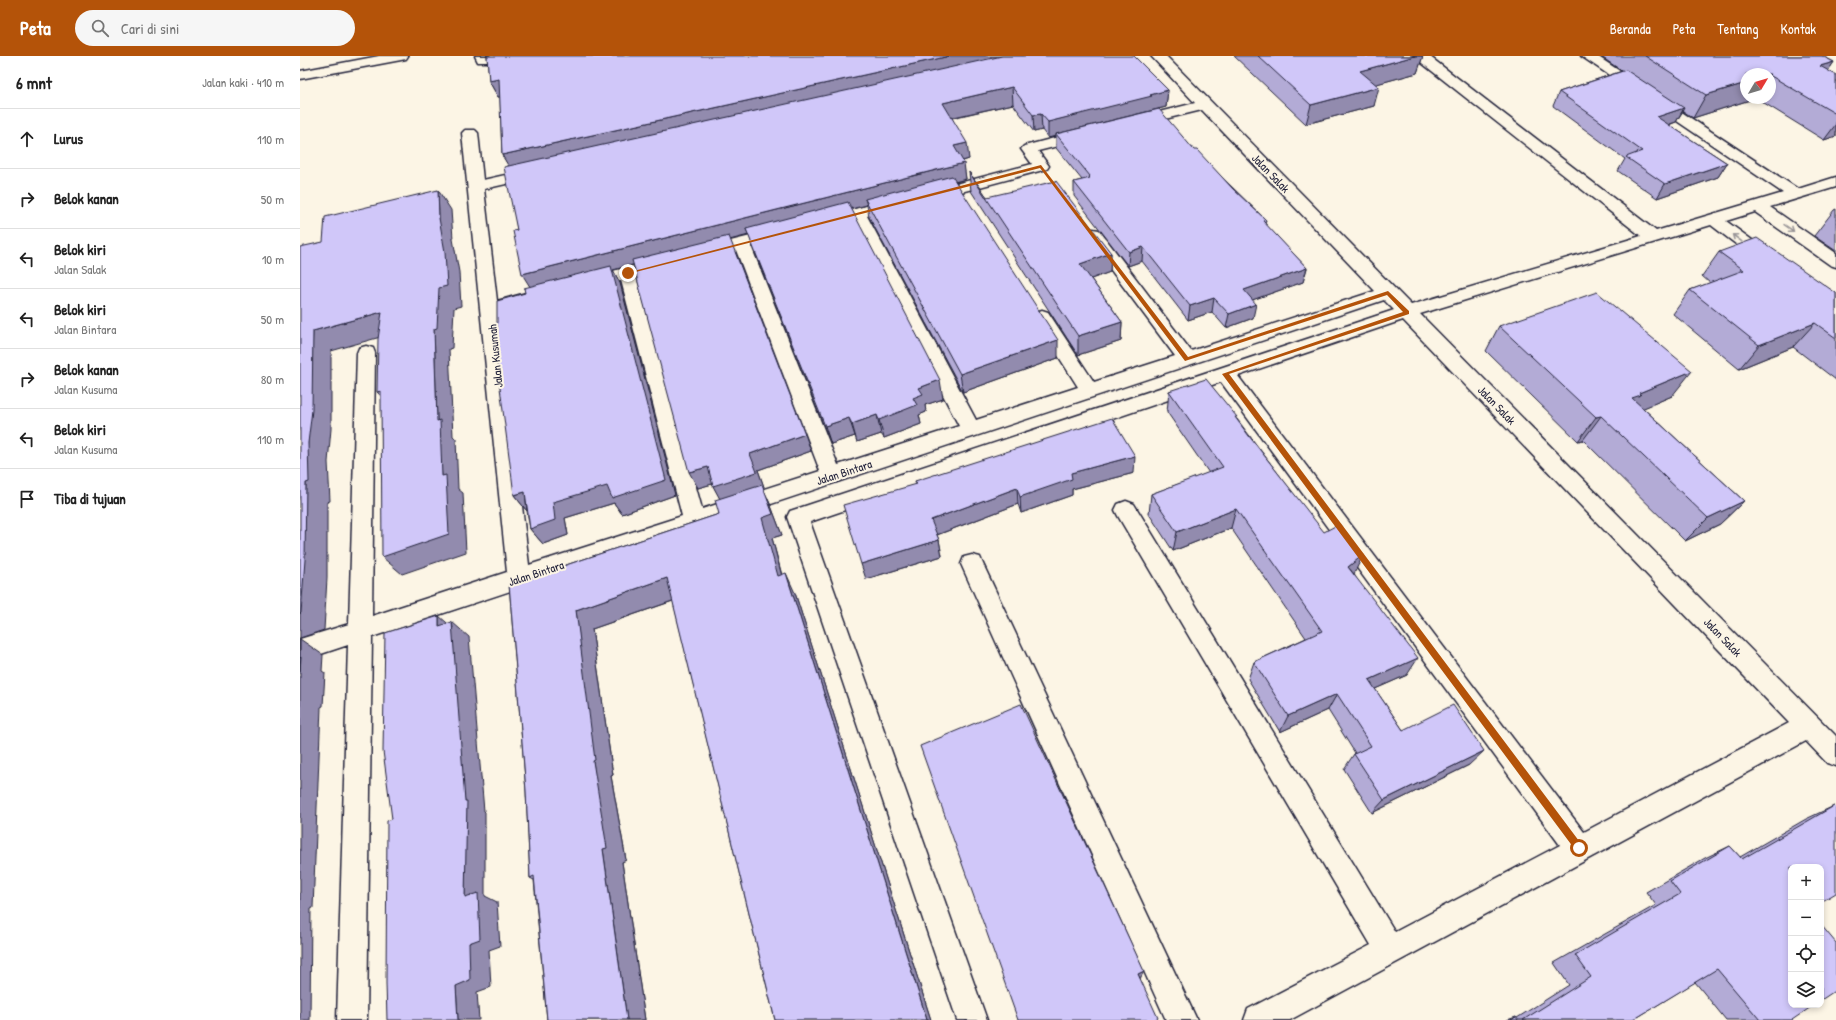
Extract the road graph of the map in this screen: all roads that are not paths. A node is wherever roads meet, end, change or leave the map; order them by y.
1 (401, 56) edge
2 (1158, 56) edge
3 (1420, 56) edge
4 (1588, 56) edge
5 (300, 75) edge
6 (1205, 104) junction
7 (1121, 126) edge
8 (1098, 132) edge
9 (470, 133) dead end
10 (546, 170) edge
11 (1836, 182) edge
12 (477, 186) junction
13 (1795, 194) junction
14 (1757, 206) junction
15 (858, 214) junction
16 (1713, 219) junction
17 (1083, 221) edge
18 (1653, 238) junction
19 (742, 244) junction
20 (1836, 261) edge
21 (1780, 270) edge
22 (628, 273) junction
23 (574, 287) edge
24 (1388, 293) junction
25 (544, 295) edge
26 (1031, 299) edge
27 (490, 309) junction
28 (1407, 312) junction
29 (366, 353) dead end
30 (1187, 359) junction
31 (1225, 374) junction
32 (1090, 391) junction
33 (971, 430) junction
34 (832, 476) junction
35 (1126, 510) dead end
36 (694, 521) junction
37 (972, 564) dead end
38 (519, 578) junction
39 (360, 630) junction
40 (300, 650) edge
41 (1809, 726) junction
42 (1836, 754) edge
43 (1579, 848) junction
44 (1390, 950) junction
45 (352, 1020) edge
46 (972, 1020) edge
47 (1182, 1020) edge
48 (1259, 1020) edge

1 - 5 street
2 - 6 street, Jalan Salak
3 - 18 street
4 - 13 street
6 - 7 street
6 - 24 street, Jalan Salak
8 - 15 street
9 - 12 street, Jalan Kusumah
10 - 12 street
11 - 13 street
12 - 27 street, Jalan Kusumah
13 - 14 street
14 - 16 street
14 -> 20 street
15 - 19 street
15 - 33 street
16 - 18 street
21 -> 16 street
17 - 30 street
18 - 28 street
19 - 22 street
19 - 34 street
22 - 23 street
22 - 36 street
24 - 28 street, Jalan Salak
24 - 30 street, Jalan Bintara
25 - 27 street
26 - 32 street
27 - 38 street, Jalan Kusumah
28 - 31 street
28 - 41 street, Jalan Salak
29 - 39 street
30 - 32 street, Jalan Bintara
31 - 43 street
31 - 46 street
32 - 33 street, Jalan Bintara
33 - 34 street, Jalan Bintara
34 - 36 street, Jalan Bintara
35 - 44 street
36 - 38 street, Jalan Bintara
37 - 47 street
38 - 39 street, Jalan Bintara
39 - 40 street, Jalan Bintara
39 - 45 street
41 - 42 street, Jalan Salak
41 - 43 street
43 - 44 street
44 - 48 street

